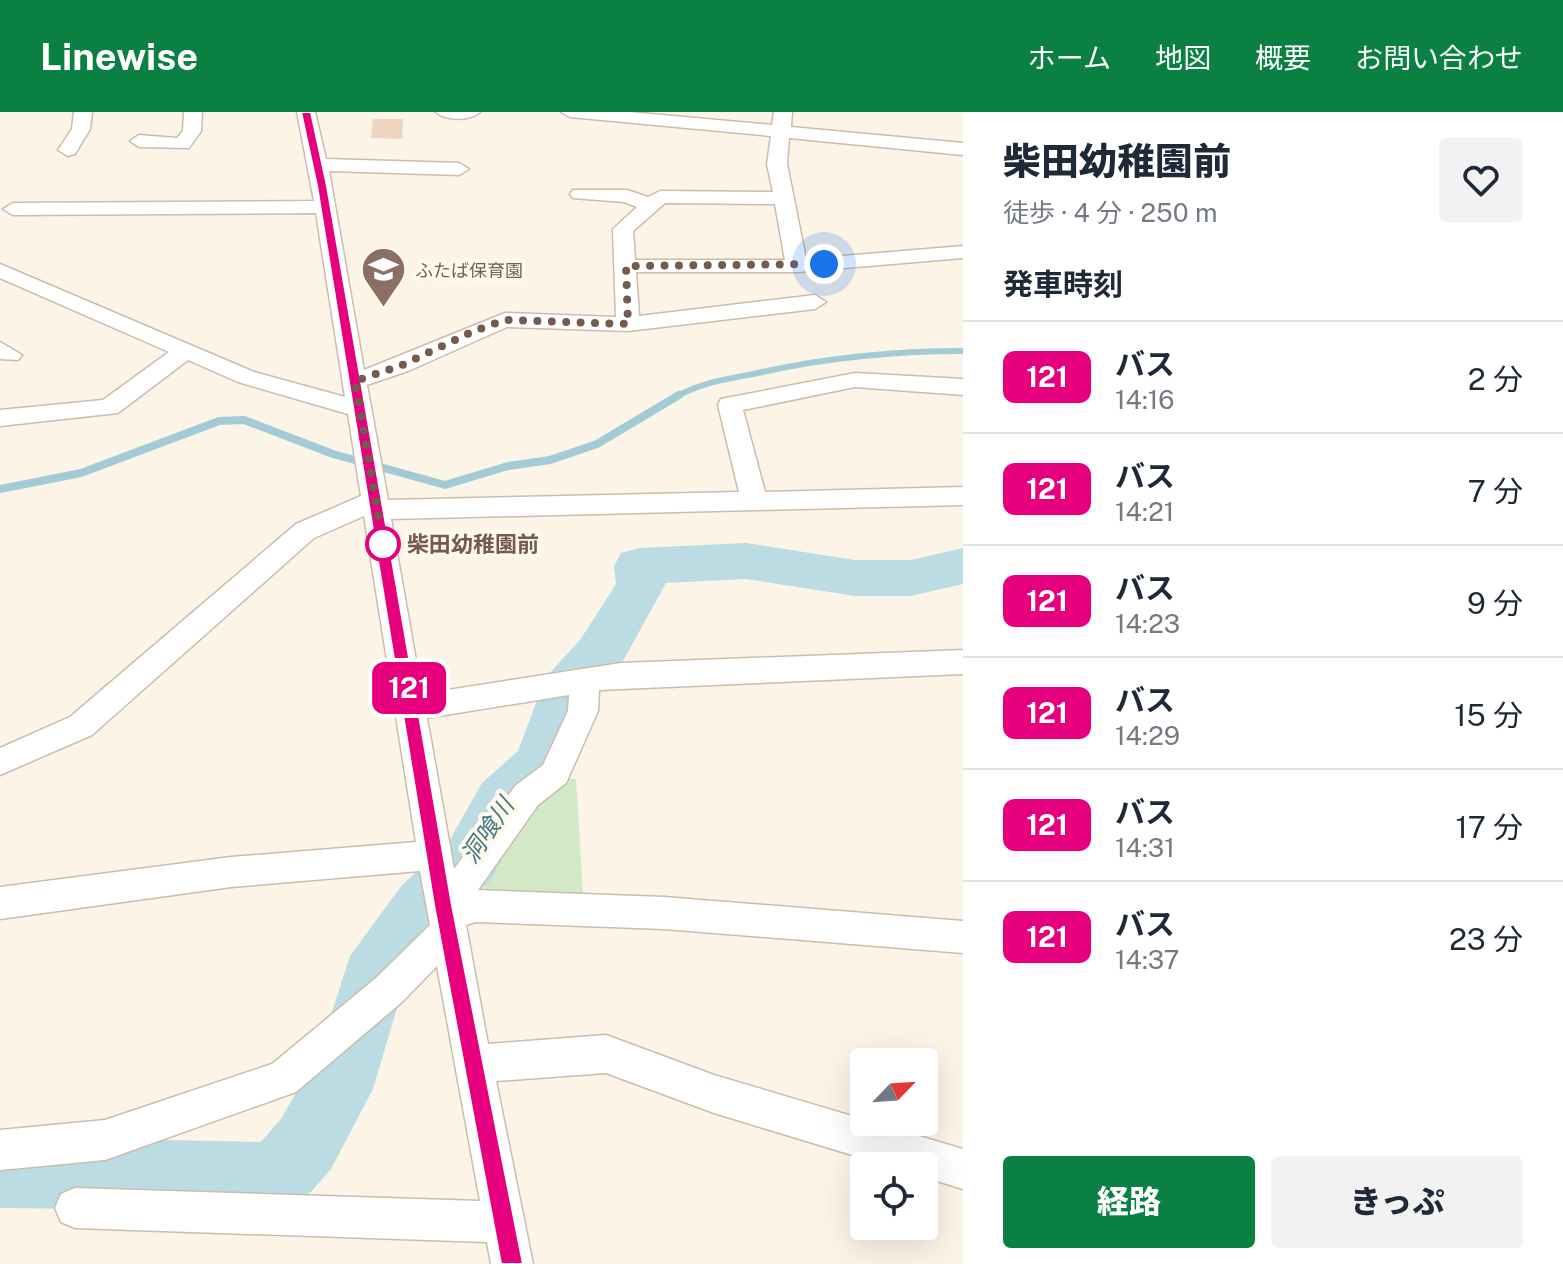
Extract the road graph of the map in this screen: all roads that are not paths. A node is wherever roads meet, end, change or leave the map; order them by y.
1 (83, 112) edge
2 (193, 112) edge
3 (306, 112) edge
4 (445, 112) edge
5 (471, 112) edge
6 (570, 112) edge
7 (669, 116) edge
8 (782, 121) edge
9 (139, 141) dead end
10 (963, 149) edge
11 (68, 150) dead end
12 (318, 165) junction
13 (459, 169) dead end
14 (580, 194) dead end
15 (781, 198) junction
16 (651, 205) junction
17 (325, 207) junction
18 (13, 209) dead end
19 (963, 252) edge
20 (626, 266) junction
21 (797, 266) junction
22 (0, 270) edge
23 (815, 302) dead end
24 (628, 324) junction
25 (185, 351) junction
26 (355, 381) junction
27 (963, 387) edge
28 (360, 409) junction
29 (0, 418) edge
30 (375, 496) junction
31 (963, 496) edge
32 (754, 499) junction
33 (963, 662) edge
34 (585, 679) junction
35 (412, 708) junction
36 (0, 762) edge
37 (436, 855) junction
38 (0, 903) edge
39 (446, 916) junction
40 (963, 937) edge
41 (473, 1064) junction
42 (0, 1150) edge
43 (963, 1169) edge
44 (75, 1208) dead end
45 (502, 1222) junction
46 (512, 1264) edge

1 - 11 street
2 - 9 street
3 - 12 street
4 - 5 street
6 - 7 street
7 - 8 street
8 - 10 street
8 - 15 street
12 - 13 street
12 - 17 street
14 - 16 street
15 - 16 street
15 - 21 street
16 - 20 street
17 - 18 street
17 - 26 street
19 - 21 street
20 - 21 street
20 - 24 street
22 - 25 street
23 - 24 street
24 - 26 street
25 - 28 street
25 - 29 street
26 - 28 street
27 - 32 street
28 - 30 street
30 - 32 street
30 - 35 street
30 - 36 street
31 - 32 street
33 - 34 street
34 - 35 street
34 - 39 street
35 - 37 street
37 - 38 street
37 - 39 street
39 - 40 street
39 - 41 street
39 - 42 street
41 - 43 street
41 - 45 street
44 - 45 street
45 - 46 street

